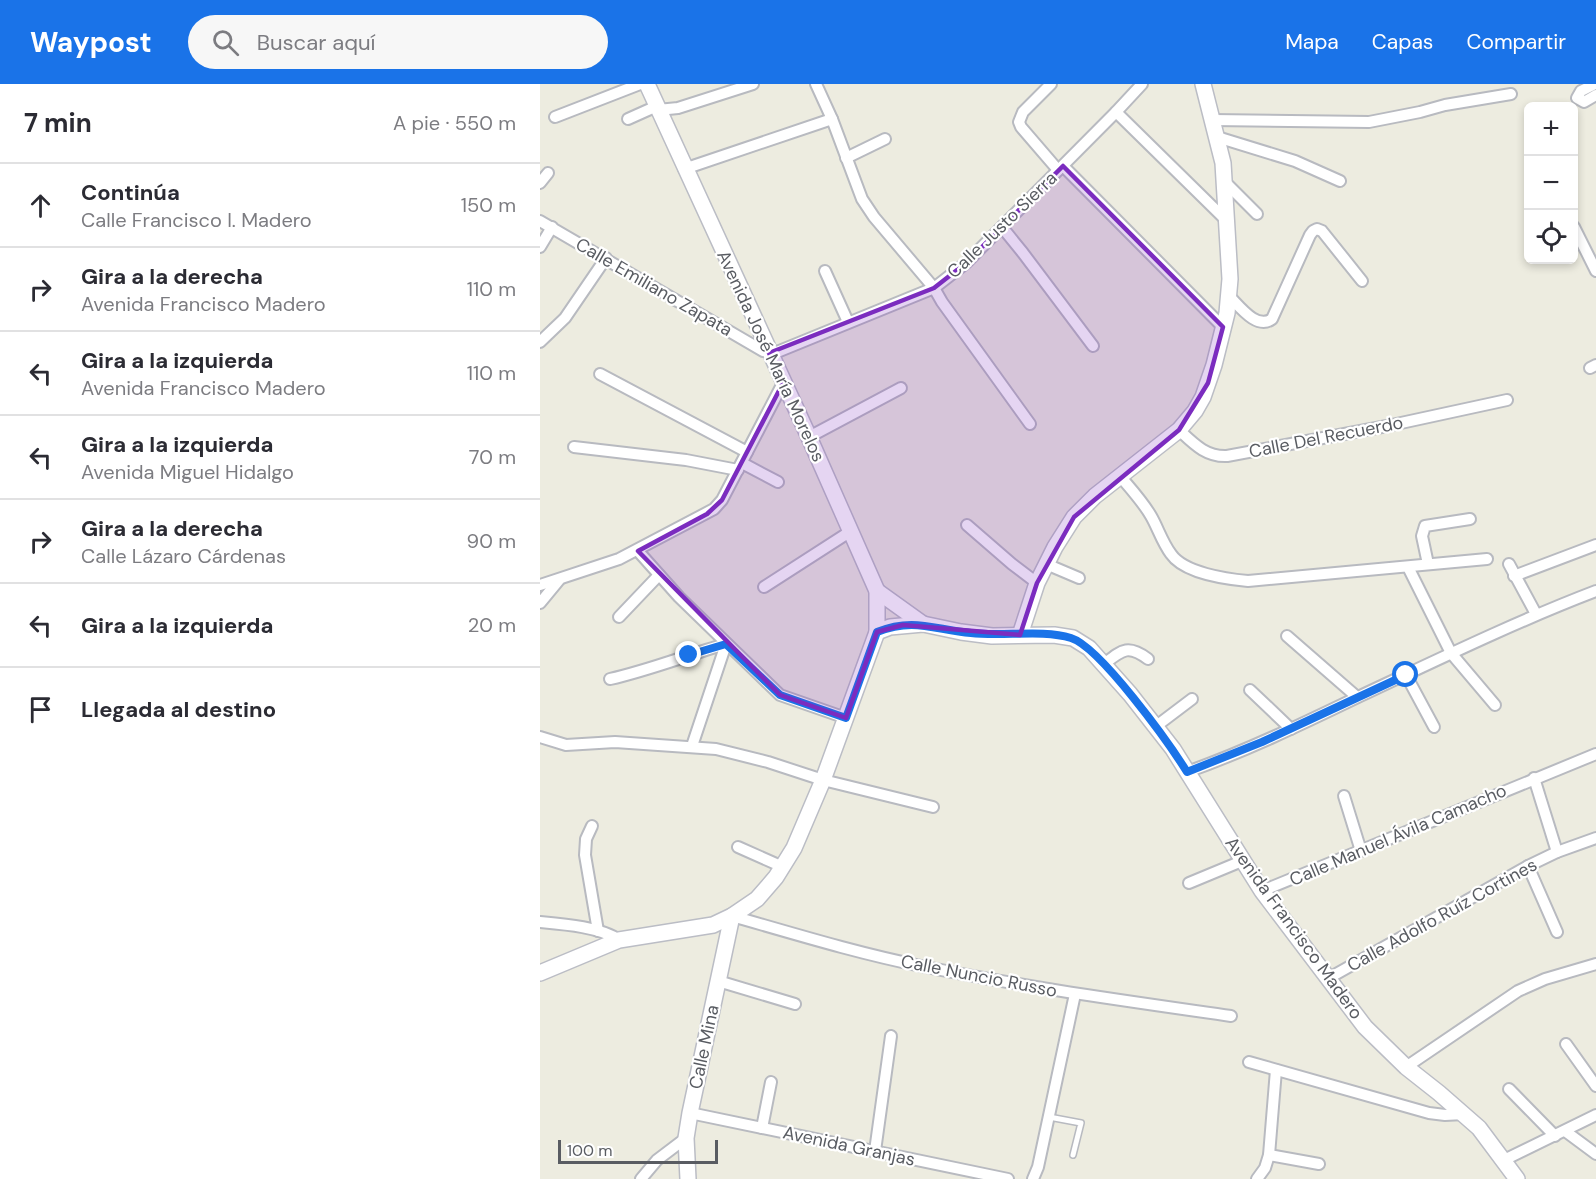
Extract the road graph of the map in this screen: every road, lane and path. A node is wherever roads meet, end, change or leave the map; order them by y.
1 (640, 84) edge
2 (647, 84) edge
3 (753, 84) edge
4 (816, 84) edge
5 (1051, 84) edge
6 (1142, 84) edge
7 (1203, 84) edge
8 (1595, 84) edge
9 (1511, 94) dead end
10 (1596, 96) edge
11 (657, 108) junction
12 (1116, 112) junction
13 (555, 117) dead end
14 (628, 119) dead end
15 (832, 119) junction
16 (1212, 120) junction
17 (1217, 137) junction
18 (885, 139) dead end
19 (846, 158) junction
20 (1061, 168) junction
21 (684, 169) junction
22 (548, 173) dead end
23 (1340, 181) dead end
24 (540, 183) edge
25 (1226, 183) junction
26 (1257, 214) dead end
27 (540, 220) edge
28 (1227, 221) junction
29 (552, 227) junction
30 (1002, 227) junction
31 (1578, 235) edge
32 (540, 247) edge
33 (606, 258) junction
34 (825, 271) dead end
35 (1596, 271) edge
36 (1362, 281) dead end
37 (934, 288) junction
38 (1230, 297) junction
39 (848, 322) junction
40 (1223, 327) junction
41 (540, 342) edge
42 (1093, 346) dead end
43 (769, 353) junction
44 (600, 374) dead end
45 (783, 383) junction
46 (901, 388) dead end
47 (1507, 400) dead end
48 (1030, 424) dead end
49 (1179, 430) junction
50 (809, 437) junction
51 (574, 447) dead end
52 (742, 462) junction
53 (1120, 476) junction
54 (778, 482) dead end
55 (1470, 519) dead end
56 (967, 525) dead end
57 (851, 531) junction
58 (1596, 545) edge
59 (638, 551) junction
60 (1486, 559) dead end
61 (1046, 564) junction
62 (1428, 564) junction
63 (1509, 564) dead end
64 (1408, 567) junction
65 (658, 575) junction
66 (1514, 576) junction
67 (560, 578) junction
68 (1079, 578) dead end
69 (1037, 583) junction
70 (540, 585) edge
71 (764, 587) dead end
72 (877, 591) junction
73 (1596, 591) edge
74 (540, 603) edge
75 (1536, 614) junction
76 (620, 617) dead end
77 (923, 624) junction
78 (877, 632) junction
79 (1020, 635) junction
80 (1287, 636) dead end
81 (726, 644) junction
82 (1451, 653) junction
83 (1148, 659) dead end
84 (1104, 664) junction
85 (1406, 675) junction
86 (610, 678) dead end
87 (1250, 690) dead end
88 (1357, 697) junction
89 (1192, 699) dead end
90 (1495, 705) dead end
91 (846, 718) junction
92 (1155, 727) junction
93 (1434, 727) dead end
94 (1291, 729) junction
95 (540, 738) edge
96 (692, 746) junction
97 (1596, 754) edge
98 (1187, 772) junction
99 (1534, 778) junction
100 (823, 780) junction
101 (1344, 796) dead end
102 (933, 807) dead end
103 (592, 826) dead end
104 (1596, 838) edge
105 (738, 847) dead end
106 (1361, 850) junction
107 (1557, 852) junction
108 (1242, 861) junction
109 (1527, 866) junction
110 (783, 867) junction
111 (1190, 883) dead end
112 (1262, 891) junction
113 (732, 916) junction
114 (540, 922) edge
115 (598, 931) junction
116 (1557, 933) dead end
117 (619, 940) junction
118 (1596, 964) edge
119 (540, 973) edge
120 (1329, 978) junction
121 (718, 981) junction
122 (1075, 994) junction
123 (795, 1004) dead end
124 (1231, 1016) dead end
125 (891, 1036) dead end
126 (1566, 1044) dead end
127 (1249, 1062) dead end
128 (1406, 1067) junction
129 (1276, 1070) junction
130 (771, 1082) dead end
131 (1596, 1086) edge
132 (1509, 1089) dead end
133 (690, 1113) junction
134 (1464, 1114) junction
135 (1596, 1115) edge
136 (1049, 1117) junction
137 (762, 1128) junction
138 (1565, 1131) junction
139 (1555, 1136) junction
140 (686, 1138) junction
141 (874, 1151) junction
142 (1596, 1154) edge
143 (1073, 1155) dead end
144 (1269, 1155) junction
145 (1504, 1160) junction
146 (1319, 1164) dead end
147 (640, 1179) edge
148 (688, 1179) edge
149 (1008, 1179) edge
150 (1033, 1179) edge
151 (1257, 1179) edge
152 (1517, 1179) edge

1 - 13 street
2 - 11 street, Avenida José María Morelos
3 - 11 street
4 - 15 street
5 - 20 street
6 - 12 street, Calle Justo Sierra
7 - 16 street
8 - 10 street
9 - 16 street
11 - 14 street
11 - 21 street, Avenida José María Morelos
12 - 20 street, Calle Justo Sierra
12 - 28 street
15 - 19 street
15 - 21 street
16 - 17 street
17 - 23 street
17 - 25 street
18 - 19 street
19 - 37 street
20 - 30 street, Calle Justo Sierra
20 - 40 street
21 - 43 street, Avenida José María Morelos
22 - 24 street
25 - 26 street
25 - 28 street
27 - 29 street, Calle Emiliano Zapata
28 - 38 street
29 - 32 street
29 - 33 street, Calle Emiliano Zapata
30 - 37 street, Calle Justo Sierra
30 - 42 street
31 - 35 street
33 - 41 street
33 - 43 street, Calle Emiliano Zapata
34 - 39 street
36 - 38 street
37 - 39 street, Calle Justo Sierra
37 - 48 street
38 - 40 street
39 - 43 street, Calle Justo Sierra
40 - 49 street
43 - 45 street, Avenida José María Morelos
44 - 52 street
45 - 50 street, Avenida José María Morelos
45 - 52 street
46 - 50 street
47 - 49 street, Calle Del Recuerdo
49 - 53 street
50 - 57 street, Avenida José María Morelos
51 - 52 street
52 - 54 street
52 - 59 street
53 - 61 street
53 - 64 street
55 - 62 street
56 - 69 street
57 - 71 street
57 - 72 street, Avenida José María Morelos
58 - 66 street
59 - 65 street
59 - 67 street
60 - 62 street
61 - 68 street
61 - 69 street
62 - 64 street
63 - 66 street
64 - 82 street
65 - 76 street
65 - 81 street
66 - 75 street
67 - 70 street
67 - 74 street
69 - 79 street
72 - 77 street, Avenida Francisco Madero
72 - 78 street, Avenida José María Morelos
73 - 75 street
75 - 82 street
77 - 78 street, Avenida Francisco Madero
77 - 79 street, Avenida Francisco Madero
78 - 91 street, Avenida José María Morelos
79 - 84 street, Avenida Francisco Madero
80 - 88 street
81 - 86 street
81 - 91 street
81 - 96 street
82 - 85 street
82 - 90 street
83 - 84 street
84 - 92 street, Avenida Francisco Madero
85 - 88 street
85 - 93 street
87 - 94 street
88 - 94 street
89 - 92 street
91 - 100 street, Avenida José María Morelos
92 - 98 street, Avenida Francisco Madero
94 - 98 street
95 - 96 street
96 - 100 street
97 - 99 street, Calle Manuel Ávila Camacho
98 - 108 street, Avenida Francisco Madero
99 - 106 street, Calle Manuel Ávila Camacho
99 - 107 street
100 - 102 street
100 - 110 street, Avenida José María Morelos
101 - 106 street
103 - 115 street
104 - 107 street, Calle Adolfo Ruíz Cortines
105 - 110 street
106 - 112 street, Calle Manuel Ávila Camacho
107 - 109 street, Calle Adolfo Ruíz Cortines
108 - 111 street
108 - 112 street, Avenida Francisco Madero
109 - 116 street
109 - 120 street, Calle Adolfo Ruíz Cortines
110 - 113 street, Avenida José María Morelos
112 - 120 street, Avenida Francisco Madero
113 - 117 street, Avenida José María Morelos
113 - 121 street, Calle Mina
113 - 122 street, Calle Nuncio Russo
114 - 115 street
115 - 117 street
117 - 119 street, Avenida José María Morelos
118 - 128 street
120 - 128 street, Avenida Francisco Madero
121 - 123 street
121 - 133 street, Calle Mina
122 - 124 street, Calle Nuncio Russo
122 - 136 street
125 - 141 street
126 - 131 street
127 - 129 street
128 - 134 street, Avenida Francisco Madero
129 - 134 street
129 - 144 street
130 - 137 street
132 - 139 street
133 - 137 street, Avenida Granjas
133 - 140 street, Calle Mina
134 - 145 street, Avenida Francisco Madero
135 - 138 street
136 - 143 lane
136 - 150 street
137 - 141 street, Avenida Granjas
138 - 139 street
138 - 142 street
139 - 145 street
140 - 147 street
140 - 148 street, Calle Mina
141 - 149 street, Avenida Granjas
144 - 146 street
144 - 151 street
145 - 152 street, Avenida Francisco Madero

